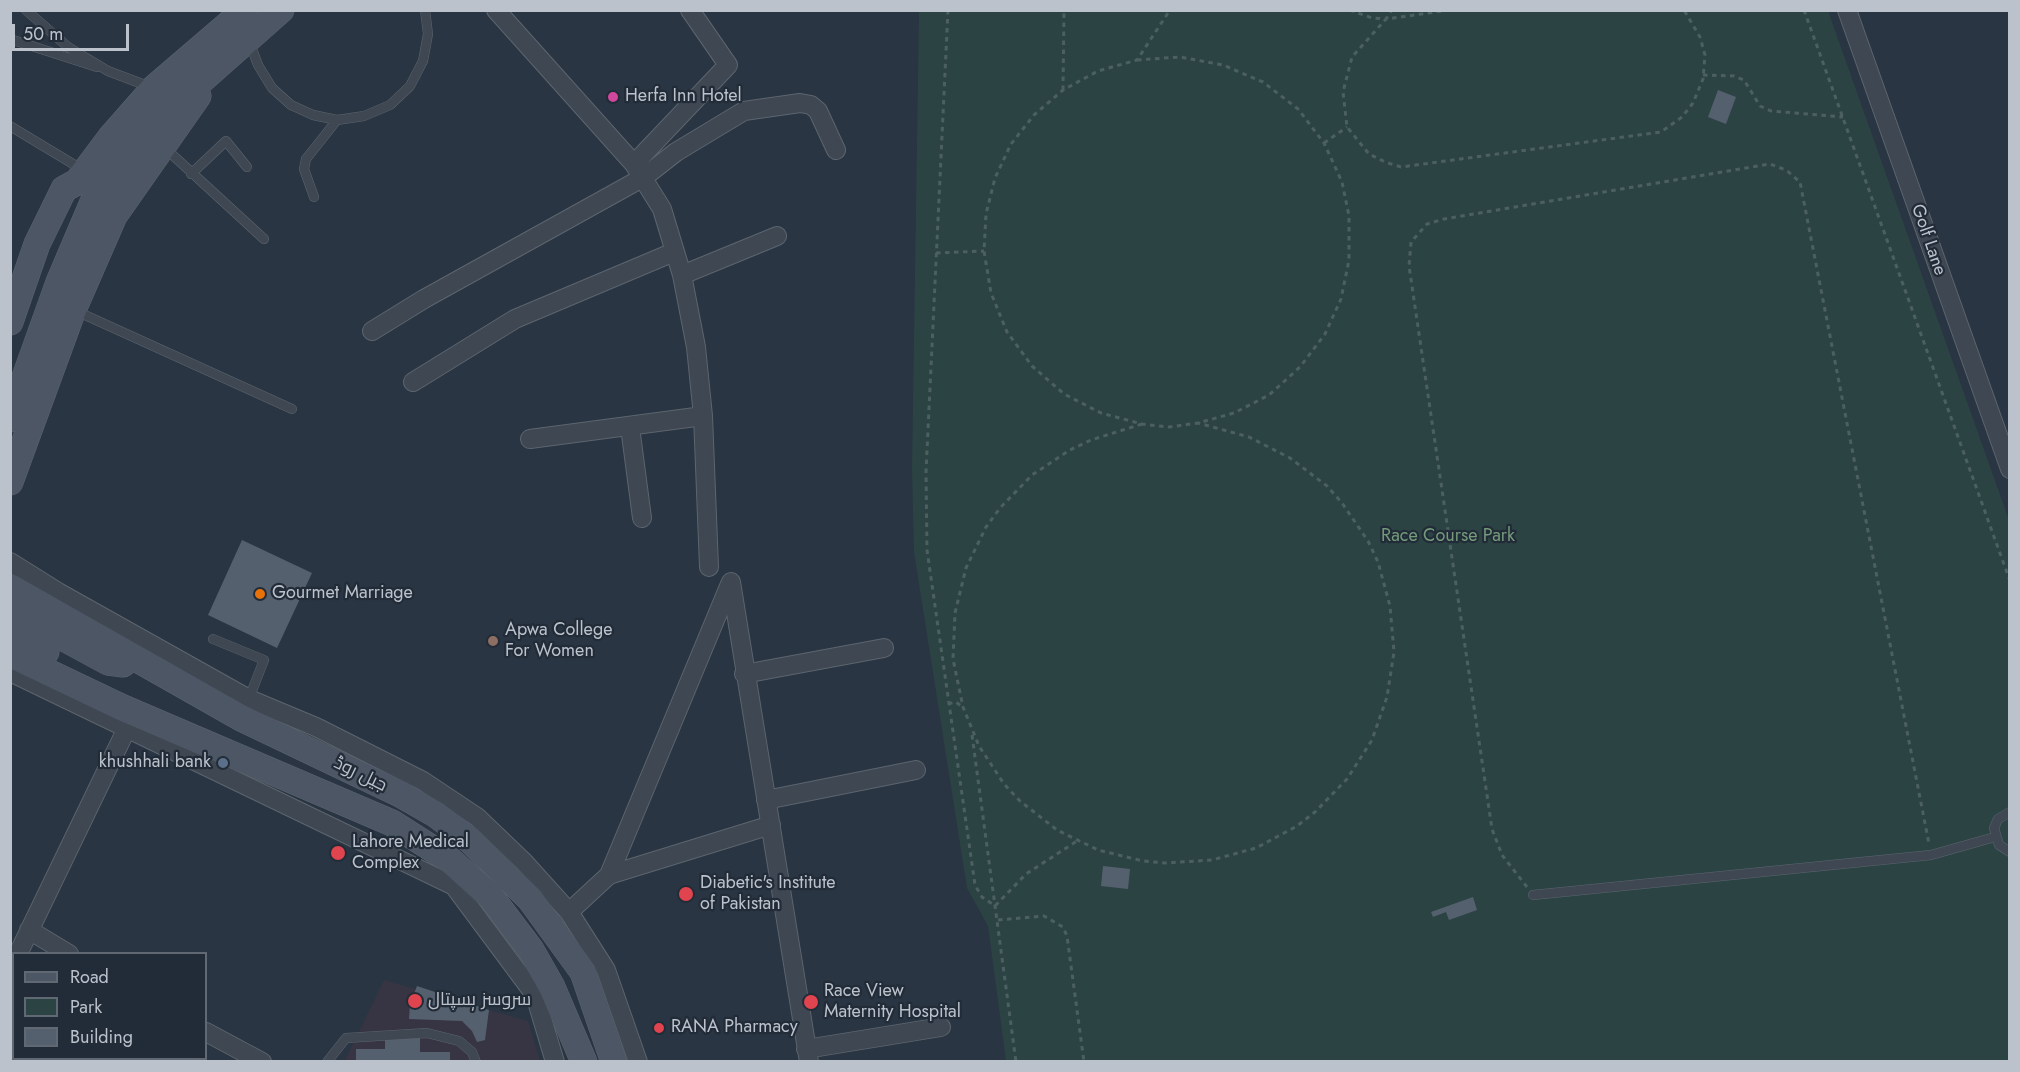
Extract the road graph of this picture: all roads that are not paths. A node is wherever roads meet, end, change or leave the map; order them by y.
1 (26, 10) edge
2 (245, 10) edge
3 (280, 10) edge
4 (425, 10) edge
5 (496, 10) edge
6 (690, 10) edge
7 (1847, 10) edge
8 (248, 38) junction
9 (10, 39) edge
10 (226, 57) junction
11 (108, 71) junction
12 (154, 88) junction
13 (337, 120) junction
14 (10, 126) edge
15 (163, 146) junction
16 (836, 150) dead end
17 (247, 167) dead end
18 (639, 171) junction
19 (191, 174) junction
20 (80, 176) junction
21 (314, 197) dead end
22 (777, 236) dead end
23 (264, 239) dead end
24 (674, 252) junction
25 (682, 275) junction
26 (73, 309) junction
27 (10, 322) edge
28 (372, 332) dead end
29 (10, 378) edge
30 (413, 382) dead end
31 (292, 409) dead end
32 (703, 416) junction
33 (10, 419) edge
34 (630, 427) junction
35 (530, 439) dead end
36 (2010, 469) edge
37 (10, 482) edge
38 (642, 518) dead end
39 (10, 562) edge
40 (709, 567) dead end
41 (10, 587) edge
42 (10, 609) edge
43 (10, 634) edge
44 (213, 639) dead end
45 (884, 648) dead end
46 (10, 654) edge
47 (157, 669) junction
48 (10, 672) edge
49 (744, 674) junction
50 (71, 683) junction
51 (245, 708) junction
52 (127, 728) junction
53 (916, 770) dead end
54 (766, 800) junction
55 (2010, 812) edge
56 (771, 825) junction
57 (1995, 837) junction
58 (2010, 852) edge
59 (609, 875) junction
60 (1533, 895) road end
61 (569, 912) junction
62 (29, 930) junction
63 (19, 952) edge
64 (66, 952) edge
65 (941, 1027) dead end
66 (207, 1033) edge
67 (807, 1055) edge
68 (262, 1062) edge
69 (327, 1062) edge
70 (476, 1062) edge
71 (555, 1062) edge
72 (584, 1062) edge
73 (614, 1062) edge
74 (638, 1062) edge

1 - 11 lane
2 - 12 main road
3 - 8 main road
4 - 13 lane
5 - 18 street
6 - 18 street
7 - 36 street, Golf Lane
8 - 10 main road
8 - 13 lane
9 - 11 lane
10 - 15 main road
10 - 33 main road
11 - 12 lane
12 - 20 main road
13 - 21 lane
14 - 20 lane
15 - 19 lane
15 - 26 main road
16 - 18 street
17 - 19 lane
18 - 24 street
18 - 28 street
19 - 23 lane
20 - 27 main road
20 - 29 main road
22 - 25 street
24 - 25 street
24 - 30 street
25 - 32 street
26 - 31 lane
26 - 37 main road
32 - 34 street
32 - 40 street
34 - 35 street
34 - 38 street
39 - 51 street
41 - 47 main road, جیل روڈ
42 - 47 main road
43 - 50 main road
44 - 51 lane
45 - 49 street
46 - 50 main road, جیل روڈ
47 - 51 main road, جیل روڈ
48 - 52 street
49 - 54 street
49 - 59 street
50 - 72 main road, جیل روڈ
51 - 61 street
51 - 73 main road, جیل روڈ
52 - 62 street
52 - 71 street
53 - 54 street
54 - 56 street
55 - 57 lane
56 - 59 street
56 - 67 street
57 - 58 lane
57 - 60 lane
59 - 61 street
61 - 74 street
62 - 63 street
62 - 64 street
65 - 67 street
66 - 68 street
69 - 70 lane

